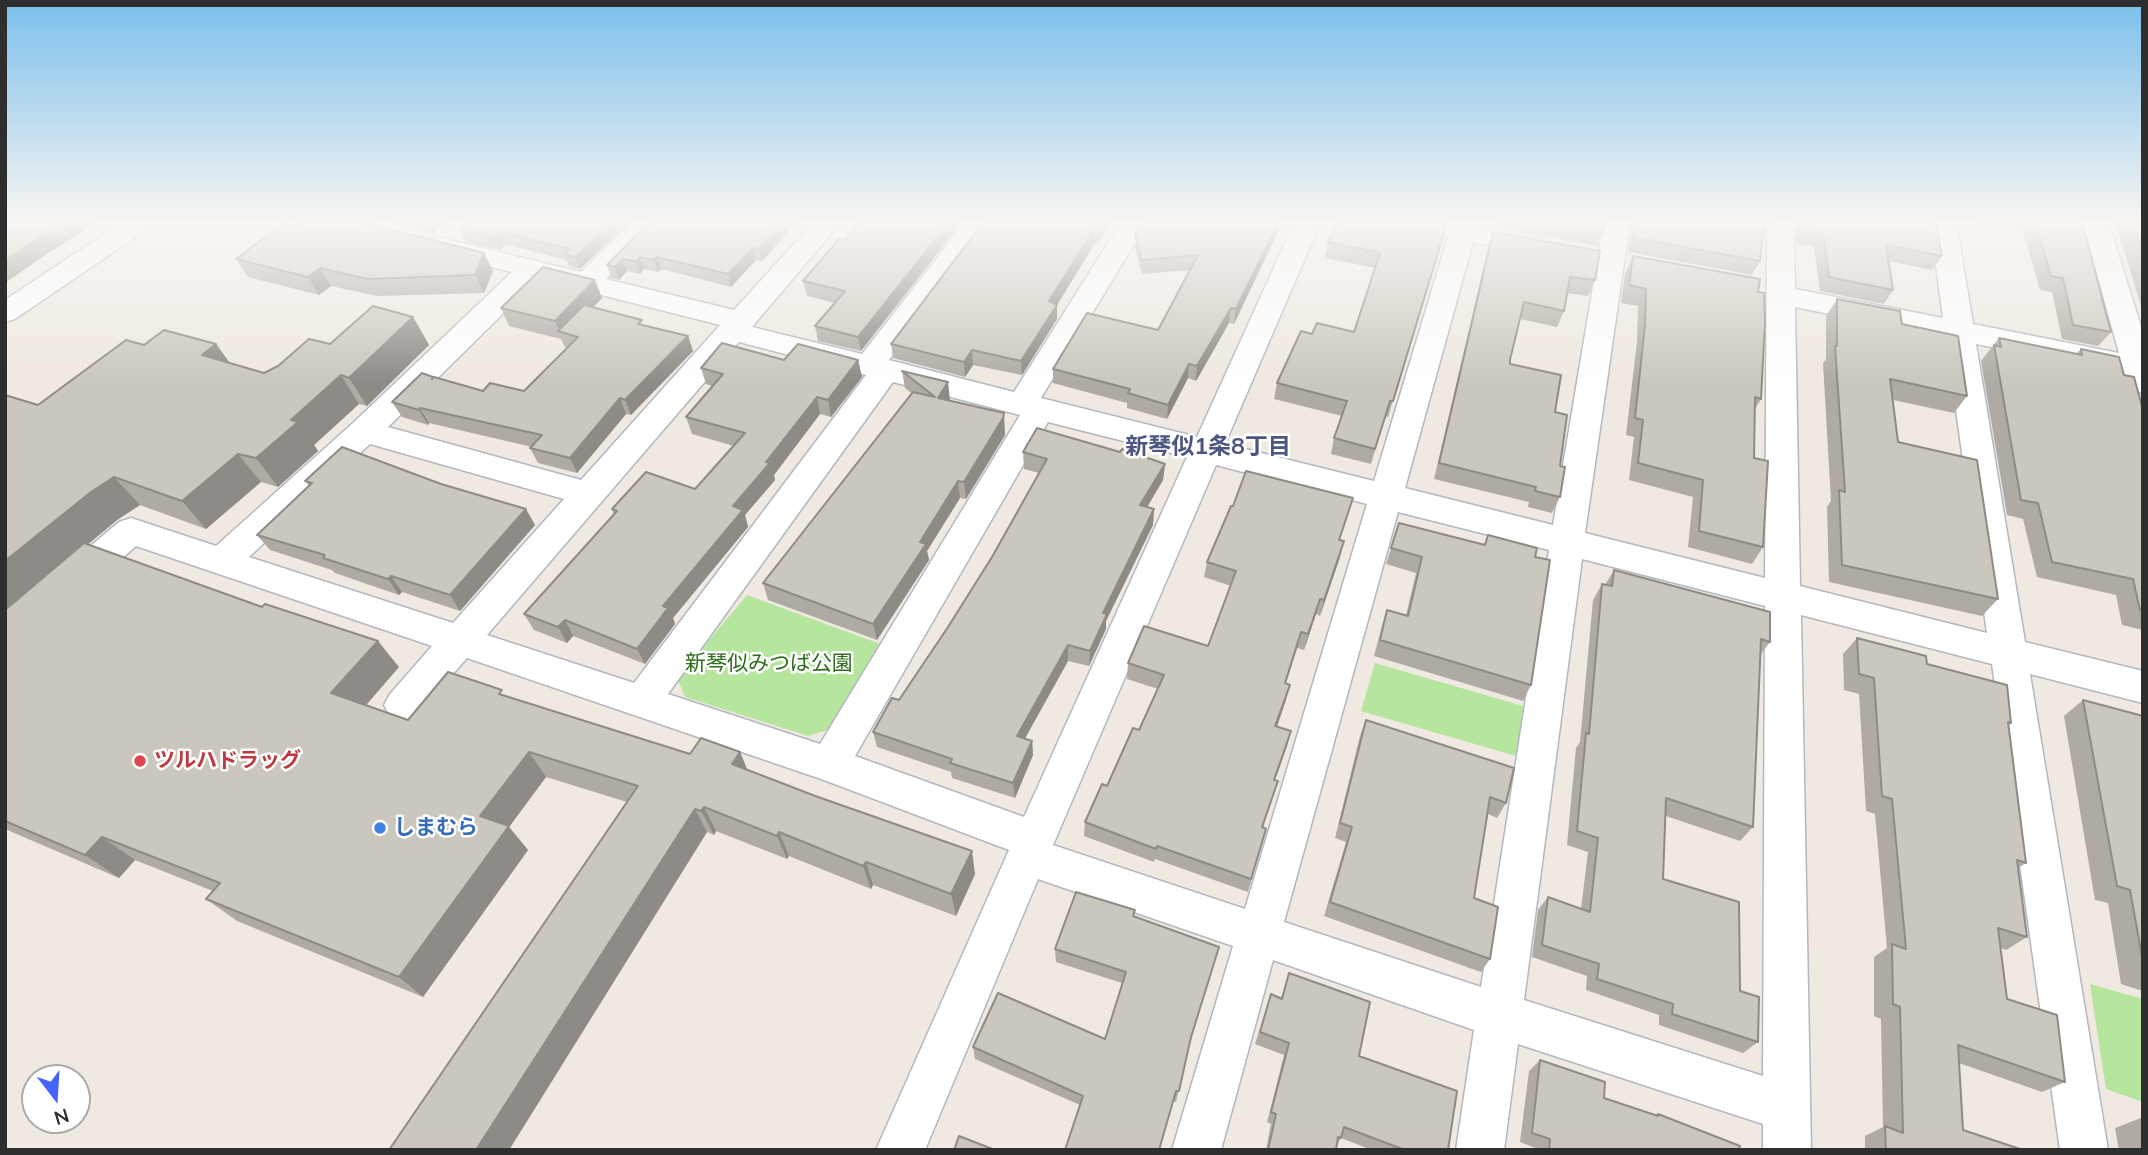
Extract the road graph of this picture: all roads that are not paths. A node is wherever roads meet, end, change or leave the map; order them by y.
1 (61, 275) edge
2 (525, 275) edge
3 (557, 275) edge
4 (594, 275) edge
5 (781, 275) edge
6 (942, 275) edge
7 (1105, 275) edge
8 (1284, 275) edge
9 (1449, 275) edge
10 (1608, 275) edge
11 (1774, 275) edge
12 (1951, 275) edge
13 (2111, 275) edge
14 (586, 283) junction
15 (1772, 291) junction
16 (5, 313) edge
17 (736, 326) junction
18 (1960, 332) junction
19 (879, 367) junction
20 (2141, 373) edge
21 (1031, 406) junction
22 (364, 430) junction
23 (1206, 450) junction
24 (587, 494) junction
25 (1384, 495) junction
26 (1567, 541) junction
27 (221, 562) junction
28 (1783, 595) junction
29 (5, 640) edge
30 (457, 640) junction
31 (2007, 652) junction
32 (2143, 687) edge
33 (641, 702) junction
34 (402, 705) dead end
35 (829, 764) junction
36 (1031, 848) junction
37 (1259, 934) junction
38 (1501, 1016) junction
39 (1787, 1129) edge
40 (900, 1150) edge
41 (1196, 1150) edge
42 (1480, 1150) edge
43 (2084, 1150) edge

1 - 16 street
2 - 22 street
3 - 14 street
4 - 14 street
5 - 17 street
6 - 19 street
7 - 21 street
8 - 23 street
9 - 25 street
10 - 26 street
11 - 15 street
12 - 18 street
13 - 20 street
14 - 17 street
15 - 18 street
15 - 28 street
17 - 19 street
17 - 24 street
18 - 20 street
18 - 31 street
19 - 21 street
19 - 33 street
21 - 23 street
21 - 35 street
22 - 24 street
22 - 27 street
23 - 25 street
23 - 36 street
24 - 30 street
25 - 26 street
25 - 37 street
26 - 28 street
26 - 38 street
27 - 29 street
27 - 30 street
28 - 31 street
28 - 39 street
30 - 33 street
30 - 34 street
31 - 32 street
31 - 43 street
33 - 35 street
35 - 36 street
36 - 37 street
36 - 40 street
37 - 38 street
37 - 41 street
38 - 39 street
38 - 42 street

